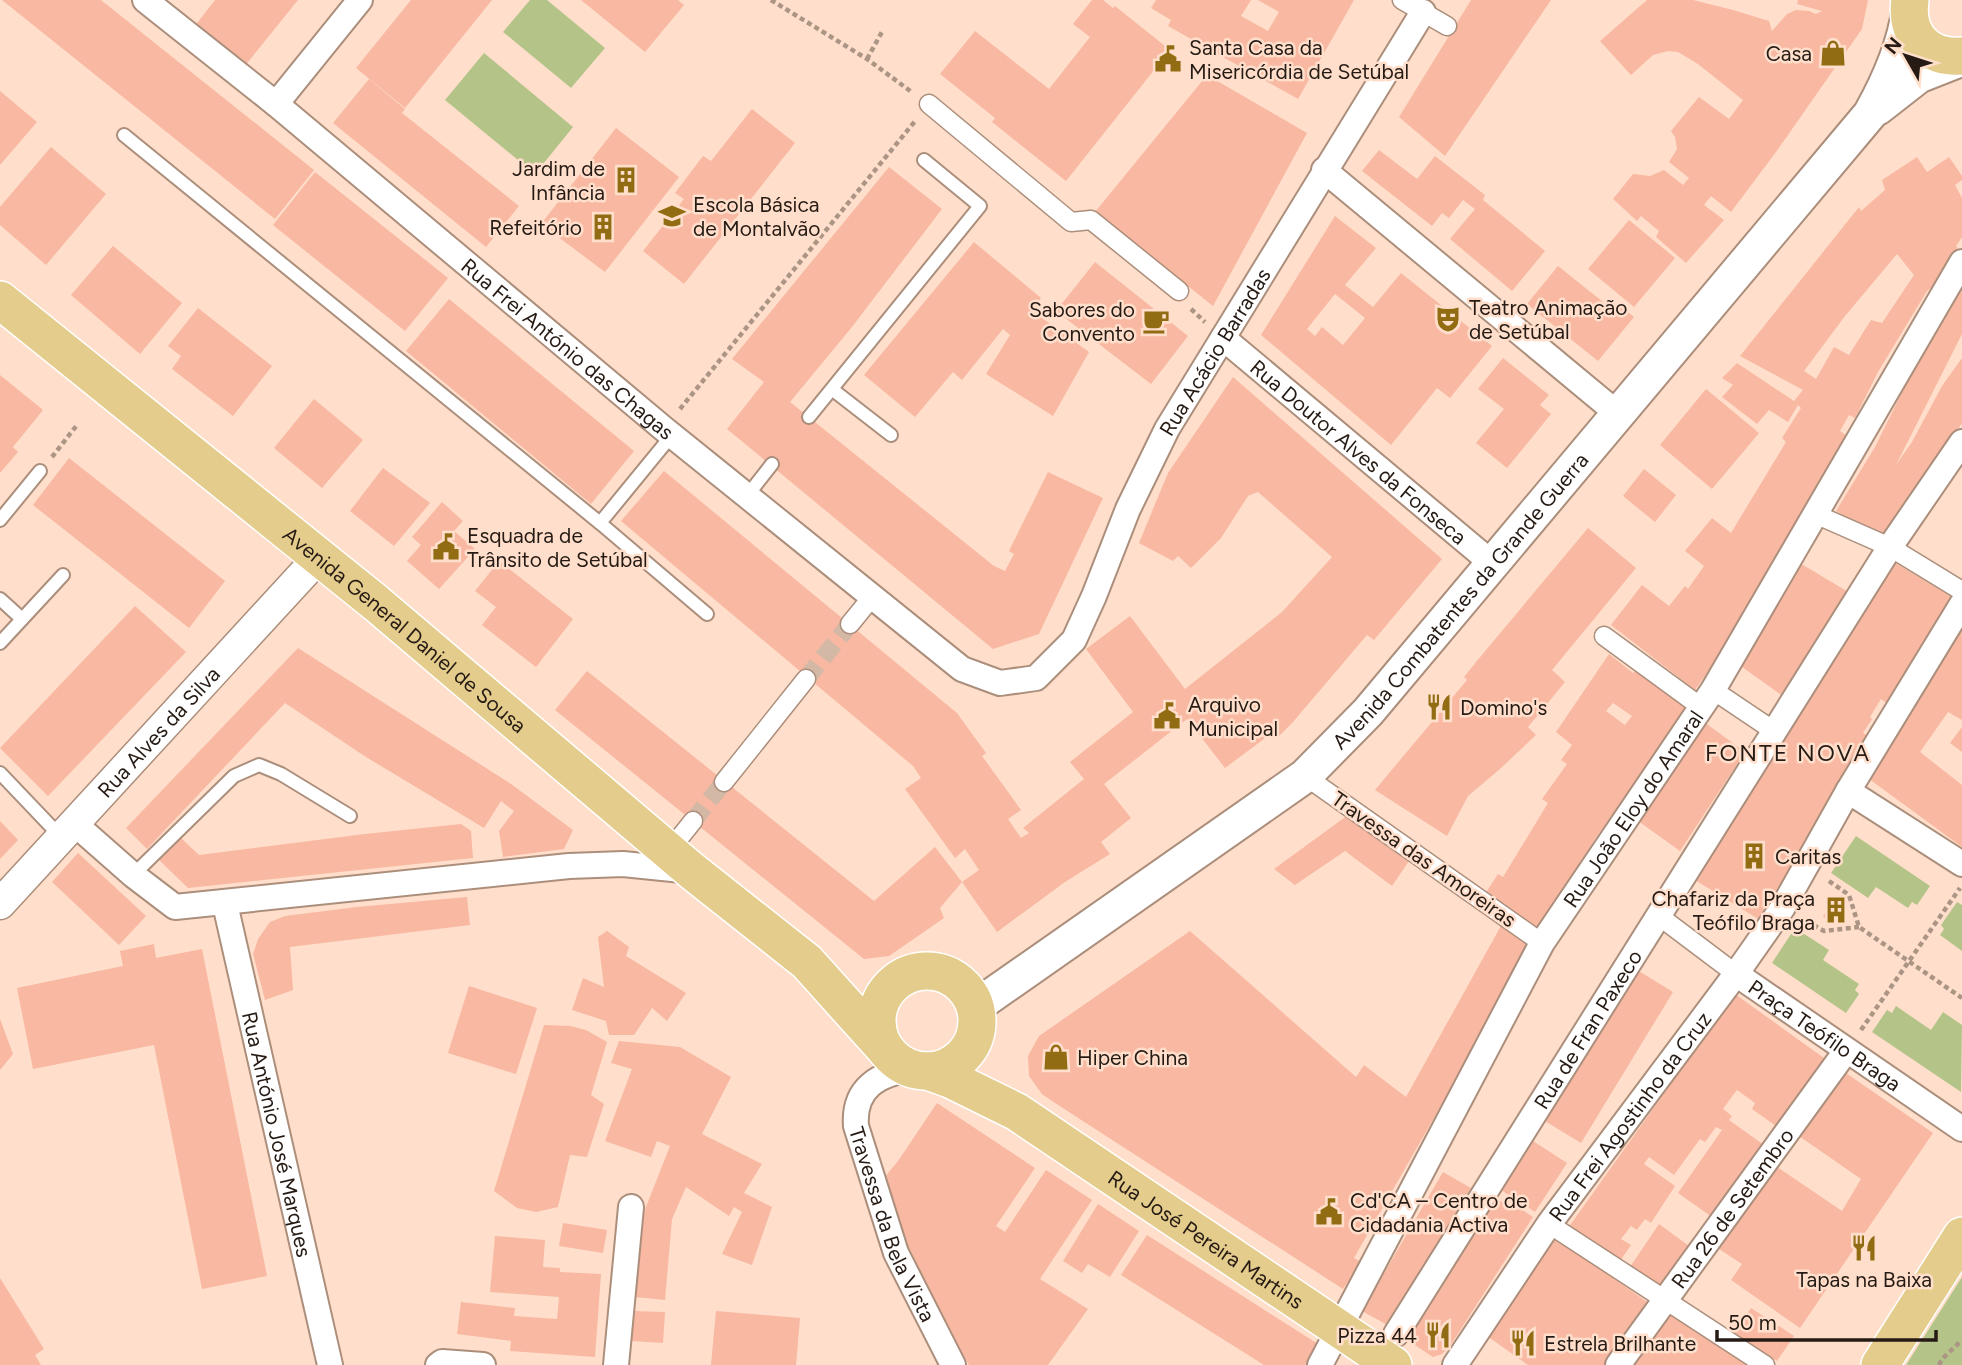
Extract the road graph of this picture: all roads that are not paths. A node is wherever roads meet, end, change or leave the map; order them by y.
1 (145, 0) edge
2 (360, 0) edge
3 (1419, 4) edge
4 (1909, 4) edge
5 (1447, 26) dead end
6 (1962, 58) edge
7 (276, 104) junction
8 (929, 104) road end
9 (1870, 114) junction
10 (124, 135) dead end
11 (924, 160) dead end
12 (1324, 170) junction
13 (1960, 271) edge
14 (1179, 291) dead end
15 (0, 300) edge
16 (1223, 338) junction
17 (833, 390) junction
18 (1618, 414) junction
19 (809, 417) dead end
20 (668, 432) junction
21 (891, 435) dead end
22 (1962, 443) edge
23 (772, 464) dead end
24 (40, 471) dead end
25 (747, 496) junction
26 (1815, 514) junction
27 (0, 520) edge
28 (600, 523) junction
29 (1890, 547) junction
30 (318, 558) junction
31 (1493, 564) junction
32 (63, 575) dead end
33 (1962, 591) edge
34 (872, 597) junction
35 (0, 599) edge
36 (1962, 604) edge
37 (707, 614) dead end
38 (22, 619) junction
39 (850, 624) tunnel mouth
40 (1604, 636) dead end
41 (0, 643) edge
42 (806, 679) tunnel mouth
43 (1000, 683) joint
44 (1707, 698) junction
45 (1774, 731) junction
46 (0, 773) edge
47 (1305, 776) junction
48 (724, 782) tunnel mouth
49 (1848, 791) junction
50 (350, 816) dead end
51 (693, 821) tunnel mouth
52 (68, 830) junction
53 (680, 861) junction
54 (1962, 864) edge
55 (133, 875) junction
56 (0, 904) edge
57 (225, 904) junction
58 (1659, 916) junction
59 (1542, 943) junction
60 (807, 962) junction
61 (917, 972) junction
62 (1737, 974) junction
63 (976, 1015) junction
64 (1846, 1051) junction
65 (909, 1064) junction
66 (1017, 1112) junction
67 (1962, 1129) edge
68 (631, 1207) dead end
69 (1549, 1224) junction
70 (1962, 1236) edge
71 (1665, 1298) junction
72 (1340, 1329) junction
73 (1395, 1350) edge
74 (440, 1364) edge
75 (330, 1365) edge
76 (483, 1365) edge
77 (615, 1365) edge
78 (953, 1365) edge
79 (1320, 1365) edge
80 (1455, 1365) edge
81 (1618, 1365) edge
82 (1765, 1365) edge
83 (1880, 1365) edge

1 - 7 street, Rua Frei António das Chagas
2 - 7 street
3 - 5 street
3 - 12 street, Rua Acácio Barradas
4 - 6 main road
4 - 9 main road, Avenida Combatentes da Grande Guerra
6 - 9 main road, Avenida Combatentes da Grande Guerra
7 - 20 street, Rua Frei António das Chagas
8 - 14 street
9 - 18 main road, Avenida Combatentes da Grande Guerra
10 - 28 lane
11 - 17 lane
12 - 16 street, Rua Acácio Barradas
12 - 18 street
13 - 26 street, Rua João Eloy do Amaral
15 - 30 main road, Avenida General Daniel de Sousa
16 - 31 street, Rua Doutor Alves da Fonseca
16 - 43 street, Rua Acácio Barradas
17 - 19 lane
17 - 21 lane
18 - 31 main road, Avenida Combatentes da Grande Guerra
20 - 25 street, Rua Frei António das Chagas
20 - 28 lane
22 - 29 street, Rua de Fran Paxeco
23 - 25 lane
24 - 27 lane
25 - 34 street, Rua Frei António das Chagas
26 - 29 street
26 - 44 street, Rua João Eloy do Amaral
28 - 37 lane
29 - 33 street
29 - 45 street, Rua de Fran Paxeco
30 - 52 street, Rua Alves da Silva
30 - 53 main road, Avenida General Daniel de Sousa
31 - 47 main road, Avenida Combatentes da Grande Guerra
32 - 38 lane
34 - 39 street
34 - 43 street, Rua Frei António das Chagas
35 - 38 lane
36 - 49 street, Praça Teófilo Braga
38 - 41 lane
40 - 44 street
42 - 48 street
44 - 45 street
44 - 59 street, Rua João Eloy do Amaral
45 - 58 street, Rua de Fran Paxeco
46 - 52 lane
47 - 59 street, Travessa das Amoreiras
47 - 63 main road, Avenida Combatentes da Grande Guerra
49 - 54 street
49 - 62 street, Praça Teófilo Braga
50 - 55 lane
51 - 53 street
52 - 55 street
52 - 56 street, Rua Alves da Silva
53 - 57 street
53 - 60 main road, Avenida General Daniel de Sousa
55 - 57 street
57 - 75 street, Rua António José Marques
58 - 62 street
58 - 73 street, Rua de Fran Paxeco
59 - 72 street, Rua João Eloy do Amaral
60 - 61 main road, Avenida General Daniel de Sousa
60 - 65 main road, Avenida General Daniel de Sousa
61 - 63 main road, Avenida General Daniel de Sousa
61 - 65 main road
62 - 64 street, Praça Teófilo Braga
62 - 69 street, Rua Frei Agostinho da Cruz
63 - 65 main road
63 - 66 main road, Rua José Pereira Martins
64 - 67 street, Praça Teófilo Braga
64 - 71 street, Rua 26 de Setembro
65 - 66 main road, Rua José Pereira Martins
65 - 78 street, Travessa da Bela Vista
66 - 72 main road, Rua José Pereira Martins
68 - 77 street
69 - 71 street
69 - 80 street, Rua Frei Agostinho da Cruz
70 - 83 main road
71 - 81 street, Rua 26 de Setembro
71 - 82 street
72 - 73 main road, Rua José Pereira Martins
72 - 79 street, Rua João Eloy do Amaral
74 - 76 street

